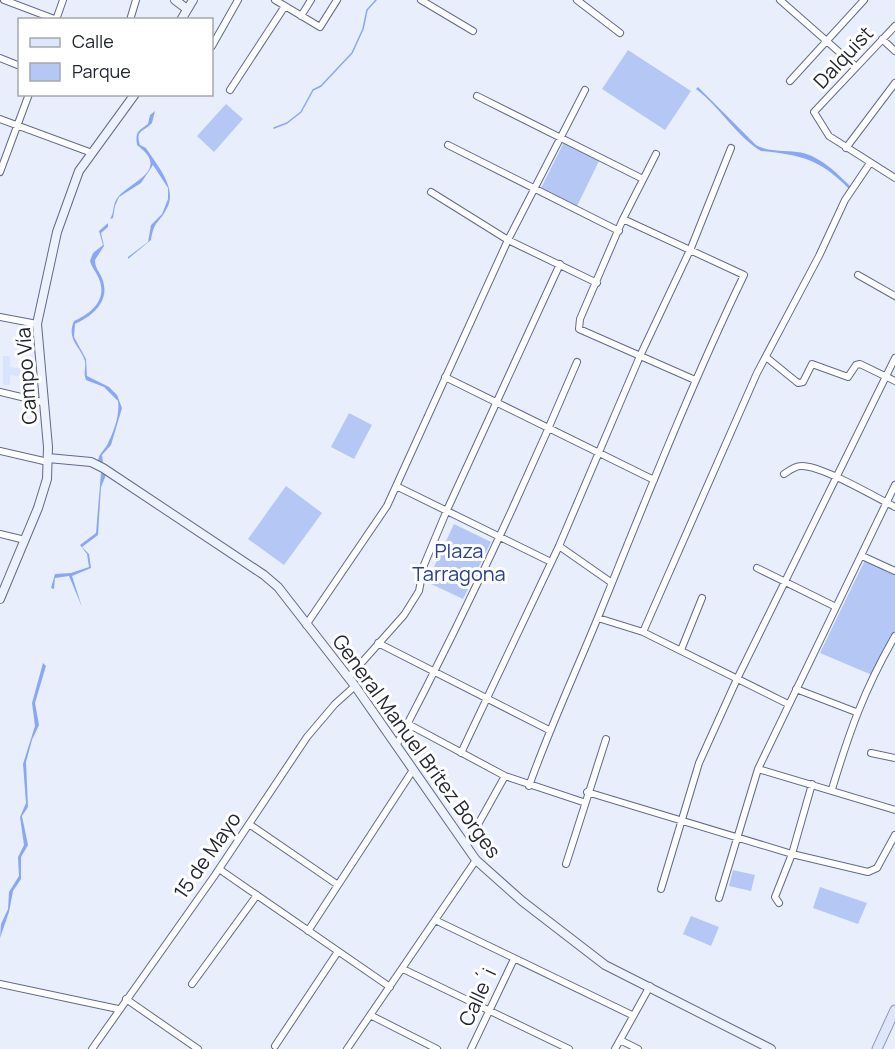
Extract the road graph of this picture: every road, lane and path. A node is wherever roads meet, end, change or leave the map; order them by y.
1 (4, 0) edge
2 (63, 0) edge
3 (136, 0) edge
4 (175, 0) edge
5 (193, 0) edge
6 (238, 0) edge
7 (275, 0) edge
8 (311, 0) edge
9 (337, 0) edge
10 (421, 0) edge
11 (577, 0) edge
12 (864, 0) edge
13 (784, 1) edge
14 (285, 6) junction
15 (187, 9) junction
16 (301, 16) junction
17 (54, 18) edge
18 (57, 18) edge
19 (131, 18) edge
20 (183, 18) edge
21 (895, 26) edge
22 (473, 31) dead end
23 (620, 33) dead end
24 (882, 39) junction
25 (825, 42) junction
26 (213, 44) edge
27 (895, 51) edge
28 (0, 58) edge
29 (18, 65) edge
30 (855, 66) junction
31 (790, 81) dead end
32 (895, 83) edge
33 (230, 90) dead end
34 (585, 90) dead end
35 (28, 96) edge
36 (134, 96) edge
37 (477, 96) dead end
38 (0, 119) edge
39 (17, 126) junction
40 (561, 138) junction
41 (448, 145) dead end
42 (731, 148) dead end
43 (846, 148) junction
44 (92, 153) junction
45 (656, 154) dead end
46 (870, 163) junction
47 (0, 172) edge
48 (895, 178) edge
49 (643, 179) junction
50 (535, 190) junction
51 (431, 192) dead end
52 (623, 219) junction
53 (619, 231) junction
54 (508, 240) junction
55 (691, 248) junction
56 (560, 264) junction
57 (858, 275) dead end
58 (597, 283) junction
59 (895, 296) edge
60 (0, 318) edge
61 (37, 324) junction
62 (640, 356) junction
63 (766, 357) junction
64 (895, 358) edge
65 (578, 362) dead end
66 (446, 377) junction
67 (887, 377) junction
68 (695, 380) junction
69 (895, 381) edge
70 (0, 392) edge
71 (42, 402) junction
72 (497, 402) junction
73 (549, 428) junction
74 (0, 451) edge
75 (599, 452) junction
76 (48, 460) junction
77 (784, 474) dead end
78 (837, 478) junction
79 (654, 480) junction
80 (895, 485) edge
81 (396, 486) junction
82 (886, 503) junction
83 (895, 507) edge
84 (447, 510) junction
85 (0, 534) edge
86 (500, 537) junction
87 (25, 540) junction
88 (559, 546) junction
89 (862, 556) junction
90 (551, 562) junction
91 (757, 568) dead end
92 (895, 571) edge
93 (787, 582) junction
94 (612, 583) junction
95 (702, 598) dead end
96 (0, 599) edge
97 (836, 607) junction
98 (598, 618) junction
99 (306, 625) junction
100 (643, 632) junction
101 (895, 636) edge
102 (378, 643) junction
103 (681, 650) junction
104 (436, 671) junction
105 (348, 678) junction
106 (737, 679) junction
107 (355, 686) junction
108 (796, 689) junction
109 (487, 698) junction
110 (788, 704) junction
111 (856, 712) junction
112 (408, 724) junction
113 (549, 730) junction
114 (606, 739) dead end
115 (396, 746) junction
116 (461, 753) junction
117 (871, 753) dead end
118 (895, 758) edge
119 (758, 769) junction
120 (413, 770) junction
121 (505, 776) junction
122 (812, 784) junction
123 (529, 786) junction
124 (832, 789) junction
125 (587, 792) junction
126 (583, 802) junction
127 (895, 810) edge
128 (681, 820) junction
129 (249, 824) junction
130 (895, 835) edge
131 (737, 838) junction
132 (466, 846) junction
133 (792, 854) junction
134 (476, 860) junction
135 (566, 864) dead end
136 (219, 869) junction
137 (338, 885) junction
138 (661, 889) dead end
139 (257, 895) junction
140 (719, 898) dead end
141 (779, 903) dead end
142 (435, 920) junction
143 (308, 931) junction
144 (338, 953) junction
145 (514, 959) junction
146 (403, 969) junction
147 (0, 984) edge
148 (192, 984) dead end
149 (650, 985) junction
150 (390, 987) junction
151 (126, 999) junction
152 (490, 1009) junction
153 (118, 1010) junction
154 (894, 1013) edge
155 (370, 1015) junction
156 (632, 1015) junction
157 (620, 1040) junction
158 (275, 1046) dead end
159 (92, 1049) edge
160 (198, 1049) edge
161 (347, 1049) edge
162 (437, 1049) edge
163 (471, 1049) edge
164 (569, 1049) edge
165 (615, 1049) edge
166 (638, 1049) edge
167 (771, 1049) edge
168 (877, 1049) edge

1 - 17 street
2 - 18 street
3 - 19 street
4 - 15 street
5 - 15 street
6 - 26 street
7 - 14 street
8 - 16 street
9 - 16 street
10 - 22 street
11 - 23 street
12 - 25 street
13 - 25 street
14 - 16 street
14 - 33 street
15 - 20 street
21 - 24 street, Dalquist
24 - 27 street
24 - 30 street, Dalquist
25 - 30 street
25 - 31 street
28 - 29 street
30 - 43 street, Dalquist
32 - 43 street
34 - 40 street
35 - 39 street
36 - 44 street, Campo Vía
37 - 40 street
38 - 39 street
39 - 44 street
39 - 47 street
40 - 49 street
40 - 50 street
41 - 50 street
42 - 55 street
43 - 46 street
44 - 61 street, Campo Vía
45 - 49 street
46 - 48 street
46 - 63 street
49 - 52 street
50 - 53 street
50 - 54 street
51 - 54 street
52 - 53 street
52 - 55 street
53 - 58 street
54 - 56 street
54 - 66 street
55 - 62 street
55 - 68 street
56 - 58 street
56 - 72 street
57 - 59 street
58 - 62 street
60 - 61 street
61 - 71 street, Campo Vía
62 - 68 street
62 - 75 street
63 - 67 street
63 - 100 street
64 - 67 street
65 - 73 street
66 - 72 street
66 - 81 street
67 - 69 street
67 - 78 street
68 - 79 street
70 - 71 street
71 - 76 street, Campo Vía
72 - 73 street
72 - 84 street
73 - 75 street
73 - 86 street
74 - 76 street
75 - 79 street
75 - 88 street
76 - 87 street, Campo Vía
76 - 99 street, General Manuel Brítez Borges
77 - 78 street
78 - 82 street
78 - 93 street
79 - 94 street
80 - 82 street
81 - 84 street
81 - 99 street
82 - 83 street
82 - 89 street
84 - 86 street
84 - 102 street
85 - 87 street
86 - 90 street
86 - 104 street
87 - 96 street, Campo Vía
88 - 90 street
88 - 94 street
89 - 92 street
89 - 97 street
90 - 109 street
91 - 93 street
93 - 97 street
93 - 106 street
94 - 98 street
95 - 103 street
97 - 108 street
98 - 100 street
98 - 113 street
99 - 105 street, General Manuel Brítez Borges
100 - 103 street
101 - 111 street
102 - 104 street
102 - 105 street
103 - 106 street
104 - 109 street
104 - 112 street
105 - 107 street, General Manuel Brítez Borges
106 - 110 street
106 - 128 street
107 - 115 street, General Manuel Brítez Borges
107 - 129 street, 15 de Mayo
108 - 110 street
108 - 111 street
109 - 113 street
109 - 116 street
110 - 119 street
111 - 124 street
112 - 115 street
112 - 116 street
113 - 123 street
114 - 125 street
115 - 120 street, General Manuel Brítez Borges
116 - 121 street
117 - 118 street
119 - 122 street
119 - 131 street
120 - 132 street, General Manuel Brítez Borges
120 - 137 street
121 - 123 street
121 - 132 street
122 - 124 street
122 - 133 street
123 - 126 street
124 - 127 street
125 - 126 street
125 - 128 street
126 - 135 street
128 - 131 street
128 - 138 street
129 - 136 street, 15 de Mayo
129 - 137 street
130 - 133 street
131 - 133 street
131 - 140 street
132 - 134 street, General Manuel Brítez Borges
133 - 141 street
134 - 142 street
134 - 149 street, General Manuel Brítez Borges
136 - 139 street
136 - 151 street, 15 de Mayo
137 - 143 street
139 - 143 street
139 - 148 street
142 - 145 street
142 - 146 street
143 - 144 street
144 - 150 street
144 - 158 street
145 - 152 street, Calle´i
145 - 156 street
146 - 150 street
146 - 152 street
147 - 153 street
149 - 156 street
149 - 167 street, General Manuel Brítez Borges
150 - 155 street
151 - 153 street, 15 de Mayo
151 - 160 street
152 - 163 street, Calle´i
152 - 164 street
153 - 159 street, 15 de Mayo
154 - 168 main road
155 - 161 street
155 - 162 street
156 - 157 street
157 - 165 street
157 - 166 street

